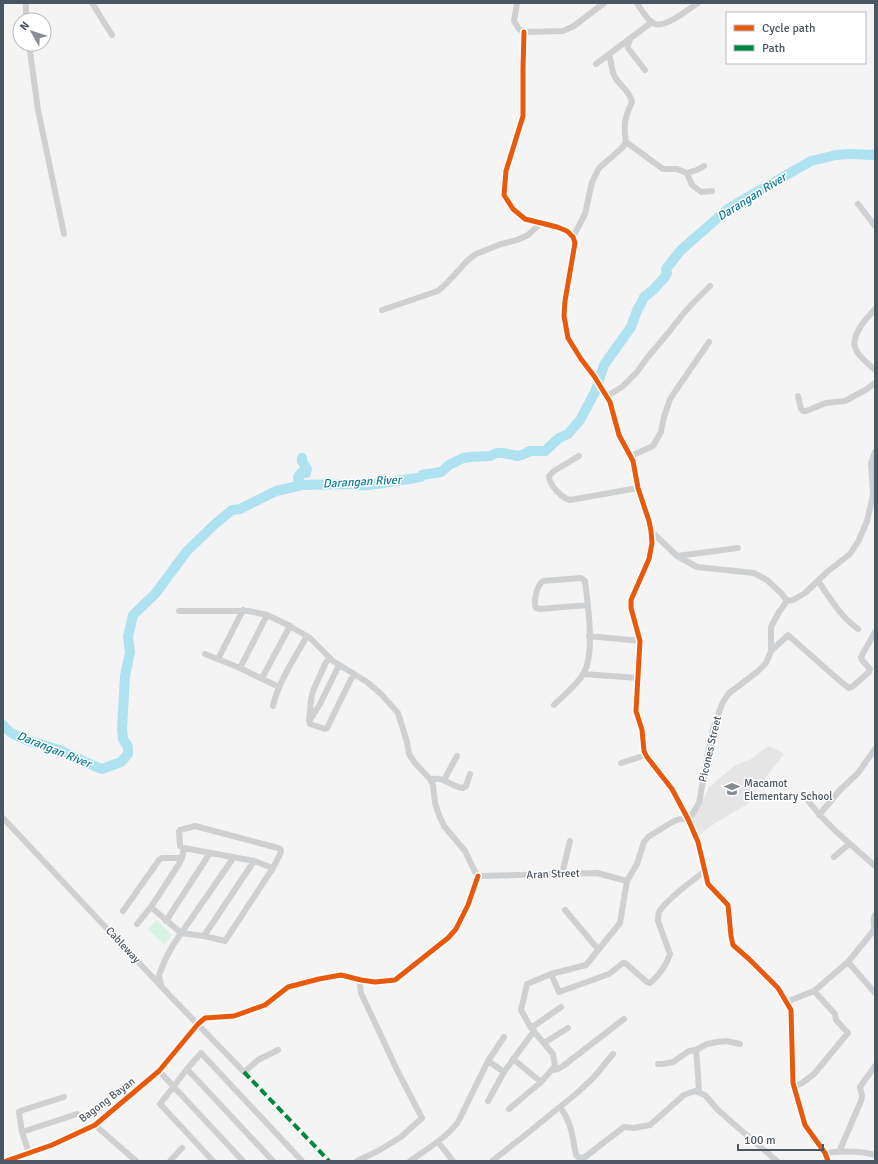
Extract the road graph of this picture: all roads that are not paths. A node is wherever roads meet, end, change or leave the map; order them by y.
1 (92, 3) edge
2 (516, 3) edge
3 (604, 3) edge
4 (637, 3) edge
5 (698, 3) edge
6 (652, 22) junction
7 (524, 32) junction
8 (112, 35) dead end
9 (631, 39) junction
10 (30, 52) edge
11 (609, 55) junction
12 (596, 64) dead end
13 (645, 70) dead end
14 (626, 142) junction
15 (704, 166) dead end
16 (687, 173) junction
17 (712, 191) dead end
18 (858, 204) dead end
19 (541, 223) junction
20 (875, 226) edge
21 (64, 234) dead end
22 (573, 237) junction
23 (710, 286) dead end
24 (875, 309) edge
25 (382, 310) dead end
26 (709, 342) dead end
27 (875, 370) edge
28 (875, 383) edge
29 (605, 394) junction
30 (798, 396) dead end
31 (875, 452) edge
32 (579, 456) dead end
33 (631, 456) junction
34 (638, 488) junction
35 (651, 531) junction
36 (738, 548) dead end
37 (677, 556) junction
38 (818, 581) junction
39 (787, 601) junction
40 (588, 605) junction
41 (243, 610) junction
42 (179, 611) dead end
43 (267, 616) junction
44 (290, 626) junction
45 (858, 630) dead end
46 (875, 632) edge
47 (307, 636) junction
48 (590, 636) junction
49 (640, 641) junction
50 (771, 651) junction
51 (205, 654) dead end
52 (330, 658) junction
53 (218, 659) junction
54 (339, 665) junction
55 (240, 668) junction
56 (584, 674) junction
57 (355, 675) junction
58 (262, 678) junction
59 (638, 678) junction
60 (279, 687) junction
61 (554, 705) dead end
62 (273, 706) dead end
63 (310, 721) junction
64 (875, 749) edge
65 (646, 754) junction
66 (458, 756) dead end
67 (621, 763) dead end
68 (470, 774) dead end
69 (430, 779) junction
70 (444, 780) junction
71 (809, 802) dead end
72 (819, 815) junction
73 (3, 818) edge
74 (688, 819) junction
75 (570, 840) dead end
76 (849, 844) junction
77 (184, 848) junction
78 (210, 853) junction
79 (234, 857) junction
80 (834, 857) dead end
81 (182, 858) junction
82 (254, 861) junction
83 (875, 866) edge
84 (273, 868) junction
85 (704, 871) junction
86 (562, 874) junction
87 (478, 876) junction
88 (627, 881) junction
89 (151, 907) junction
90 (565, 910) dead end
91 (123, 911) dead end
92 (875, 915) edge
93 (166, 921) junction
94 (137, 924) dead end
95 (181, 933) junction
96 (204, 936) junction
97 (598, 949) junction
98 (848, 962) junction
99 (551, 974) junction
100 (361, 980) junction
101 (162, 986) junction
102 (814, 991) junction
103 (875, 993) edge
104 (786, 1002) junction
105 (561, 1007) dead end
106 (624, 1019) dead end
107 (198, 1024) junction
108 (568, 1028) dead end
109 (533, 1029) junction
110 (504, 1037) dead end
111 (544, 1043) junction
112 (740, 1044) dead end
113 (278, 1050) dead end
114 (696, 1050) junction
115 (613, 1054) dead end
116 (513, 1059) junction
117 (488, 1061) junction
118 (658, 1064) dead end
119 (875, 1066) edge
120 (187, 1069) junction
121 (552, 1070) junction
122 (159, 1072) junction
123 (504, 1072) junction
124 (541, 1082) junction
125 (173, 1087) junction
126 (794, 1087) junction
127 (699, 1092) junction
128 (64, 1097) dead end
129 (488, 1101) dead end
130 (560, 1107) junction
131 (508, 1109) dead end
132 (76, 1114) dead end
133 (95, 1125) junction
134 (22, 1132) junction
135 (438, 1142) junction
136 (182, 1148) dead end
137 (839, 1152) junction
138 (28, 1153) junction
139 (825, 1153) junction
140 (875, 1155) edge
141 (6, 1161) edge
142 (136, 1161) edge
143 (170, 1161) edge
144 (213, 1161) edge
145 (243, 1161) edge
146 (273, 1161) edge
147 (302, 1161) edge
148 (358, 1161) edge
149 (410, 1161) edge
150 (453, 1161) edge
151 (492, 1161) edge
152 (778, 1161) edge
153 (828, 1161) edge

1 - 8 street
2 - 7 street
3 - 7 street
4 - 6 street
5 - 6 street
6 - 9 street
7 - 19 street
9 - 11 street
9 - 13 street
10 - 21 street
11 - 12 street
11 - 14 street
14 - 16 street
14 - 22 street
15 - 16 street
16 - 17 street
18 - 20 street
19 - 22 street
19 - 25 street
22 - 29 street
23 - 29 street
24 - 27 street
26 - 33 street
28 - 30 street
29 - 33 street
31 - 38 street
32 - 34 street
33 - 34 street
34 - 35 street
35 - 37 street
35 - 49 street
36 - 37 street
37 - 39 street
38 - 39 street
38 - 45 street
39 - 50 street, Picones Street
40 - 40 street
40 - 48 street
41 - 42 street
41 - 43 street
41 - 53 street
43 - 44 street
43 - 55 street
44 - 47 street
44 - 58 street
46 - 50 street
47 - 52 street
47 - 60 street
48 - 49 street
48 - 56 street
49 - 59 street
50 - 74 street, Picones Street
51 - 53 street
52 - 54 street
52 - 63 street
53 - 55 street
54 - 57 street
54 - 63 street
55 - 58 street
56 - 59 street
56 - 61 street
57 - 63 street
57 - 69 street
58 - 60 street
59 - 65 street
60 - 62 street
64 - 72 street
65 - 67 street
65 - 74 street
66 - 70 street
68 - 70 street
69 - 70 street
69 - 87 street
71 - 72 street
72 - 76 street
73 - 101 street, Cableway
74 - 85 street
74 - 88 street
75 - 86 street
76 - 80 street
76 - 83 street
77 - 78 street
77 - 81 street
77 - 84 street
78 - 79 street
78 - 93 street
79 - 82 street
79 - 95 street
81 - 89 street
81 - 91 street
82 - 84 street
82 - 96 street
84 - 96 street
85 - 99 street
85 - 104 street
86 - 87 street, Aran Street
86 - 88 street, Aran Street
87 - 100 street
88 - 97 street
89 - 93 street
89 - 94 street
90 - 97 street
92 - 98 street
93 - 95 street
95 - 96 street
95 - 101 street
97 - 99 street
98 - 102 street
98 - 103 street
99 - 109 street
100 - 107 street
100 - 148 street
101 - 107 street, Cableway
102 - 104 street
102 - 126 street
104 - 126 street
105 - 109 street
106 - 121 street
107 - 113 street, Cableway
107 - 122 street, Bagong Bayan
108 - 111 street
109 - 111 street
109 - 116 street
110 - 117 street
111 - 121 street
112 - 114 street
114 - 118 street
114 - 127 street
115 - 130 street
116 - 123 street
116 - 124 street
117 - 123 street
117 - 135 street
119 - 137 street
120 - 125 street
120 - 146 street
120 - 147 street
121 - 124 street
122 - 125 street
122 - 133 street, Bagong Bayan
123 - 129 street
124 - 131 street
125 - 144 street
125 - 145 street
126 - 139 street
127 - 130 street
127 - 152 street
128 - 134 street
130 - 151 street
132 - 134 street
133 - 138 street, Bagong Bayan
133 - 142 street
134 - 138 street
135 - 149 street
135 - 150 street
136 - 143 street
137 - 139 street
137 - 140 street
138 - 141 street, Bagong Bayan
139 - 153 street

